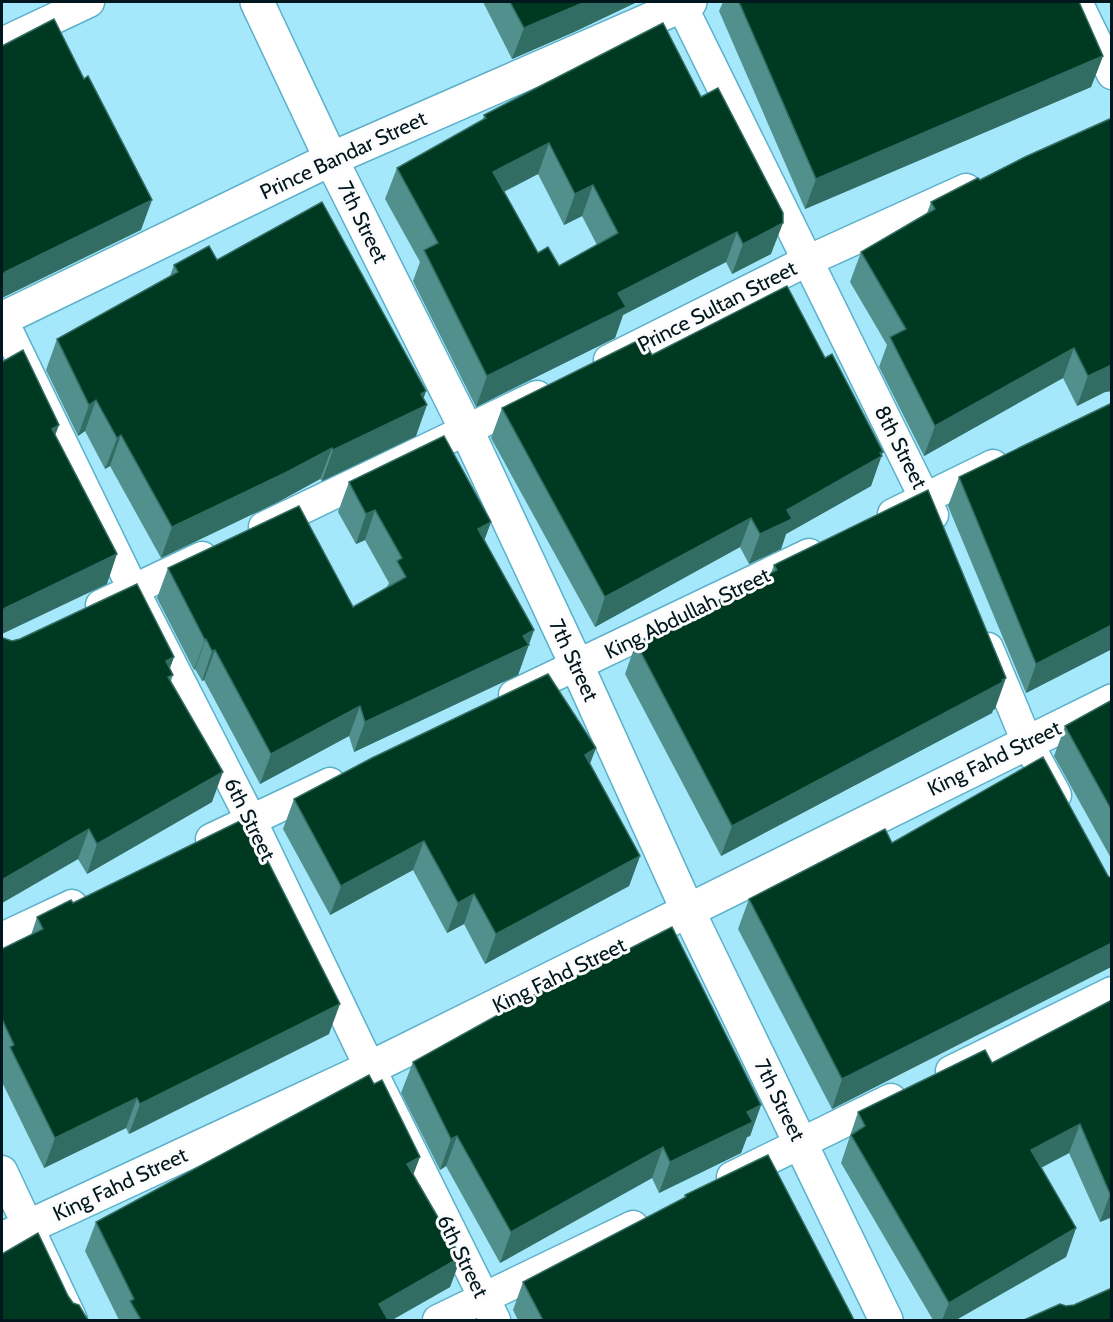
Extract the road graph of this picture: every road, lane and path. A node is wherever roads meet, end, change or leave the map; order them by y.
1 (89, 2) edge
2 (257, 2) edge
3 (1077, 2) edge
4 (684, 3) edge
5 (2, 43) edge
6 (1112, 74) edge
7 (331, 159) junction
8 (992, 177) edge
9 (807, 261) junction
10 (2, 319) edge
11 (467, 431) junction
12 (1019, 453) edge
13 (926, 498) junction
14 (873, 523) edge
15 (944, 540) edge
16 (831, 543) edge
17 (133, 589) junction
18 (72, 619) edge
19 (979, 625) edge
20 (576, 666) junction
21 (1112, 701) edge
22 (490, 707) edge
23 (1027, 741) junction
24 (360, 769) edge
25 (1066, 814) edge
26 (251, 820) junction
27 (189, 850) edge
28 (95, 894) edge
29 (688, 911) junction
30 (2, 938) edge
31 (1112, 992) edge
32 (370, 1068) junction
33 (801, 1144) junction
34 (2, 1171) edge
35 (706, 1190) edge
36 (653, 1216) edge
37 (14, 1233) edge
38 (489, 1309) edge
39 (72, 1320) edge
40 (438, 1320) edge
41 (886, 1320) edge

1 - 5 street
2 - 7 street, 7th Street
3 - 6 street
4 - 7 street, Prince Bandar Street
4 - 9 street, 8th Street
7 - 10 street, Prince Bandar Street
7 - 11 street, 7th Street
8 - 9 street, Prince Sultan Street
9 - 11 street, Prince Sultan Street
9 - 13 street, 8th Street
10 - 17 street, 6th Street
11 - 17 street, Prince Sultan Street
11 - 20 street, 7th Street
12 - 13 street
13 - 14 street
13 - 15 street, 8th Street
16 - 20 street, King Abdullah Street
17 - 18 street, Prince Sultan Street
17 - 26 street, 6th Street
19 - 23 street
20 - 22 street, King Abdullah Street
20 - 29 street, 7th Street
21 - 23 street, King Fahd Street
23 - 25 street
23 - 29 street, King Fahd Street
24 - 26 street
26 - 27 street
26 - 32 street, 6th Street
28 - 30 street
29 - 32 street, King Fahd Street
29 - 33 street, 7th Street
31 - 33 street
32 - 37 street, King Fahd Street
32 - 38 street, 6th Street
33 - 35 street
33 - 41 street, 7th Street
34 - 37 street
36 - 38 street
37 - 39 street
38 - 40 street

